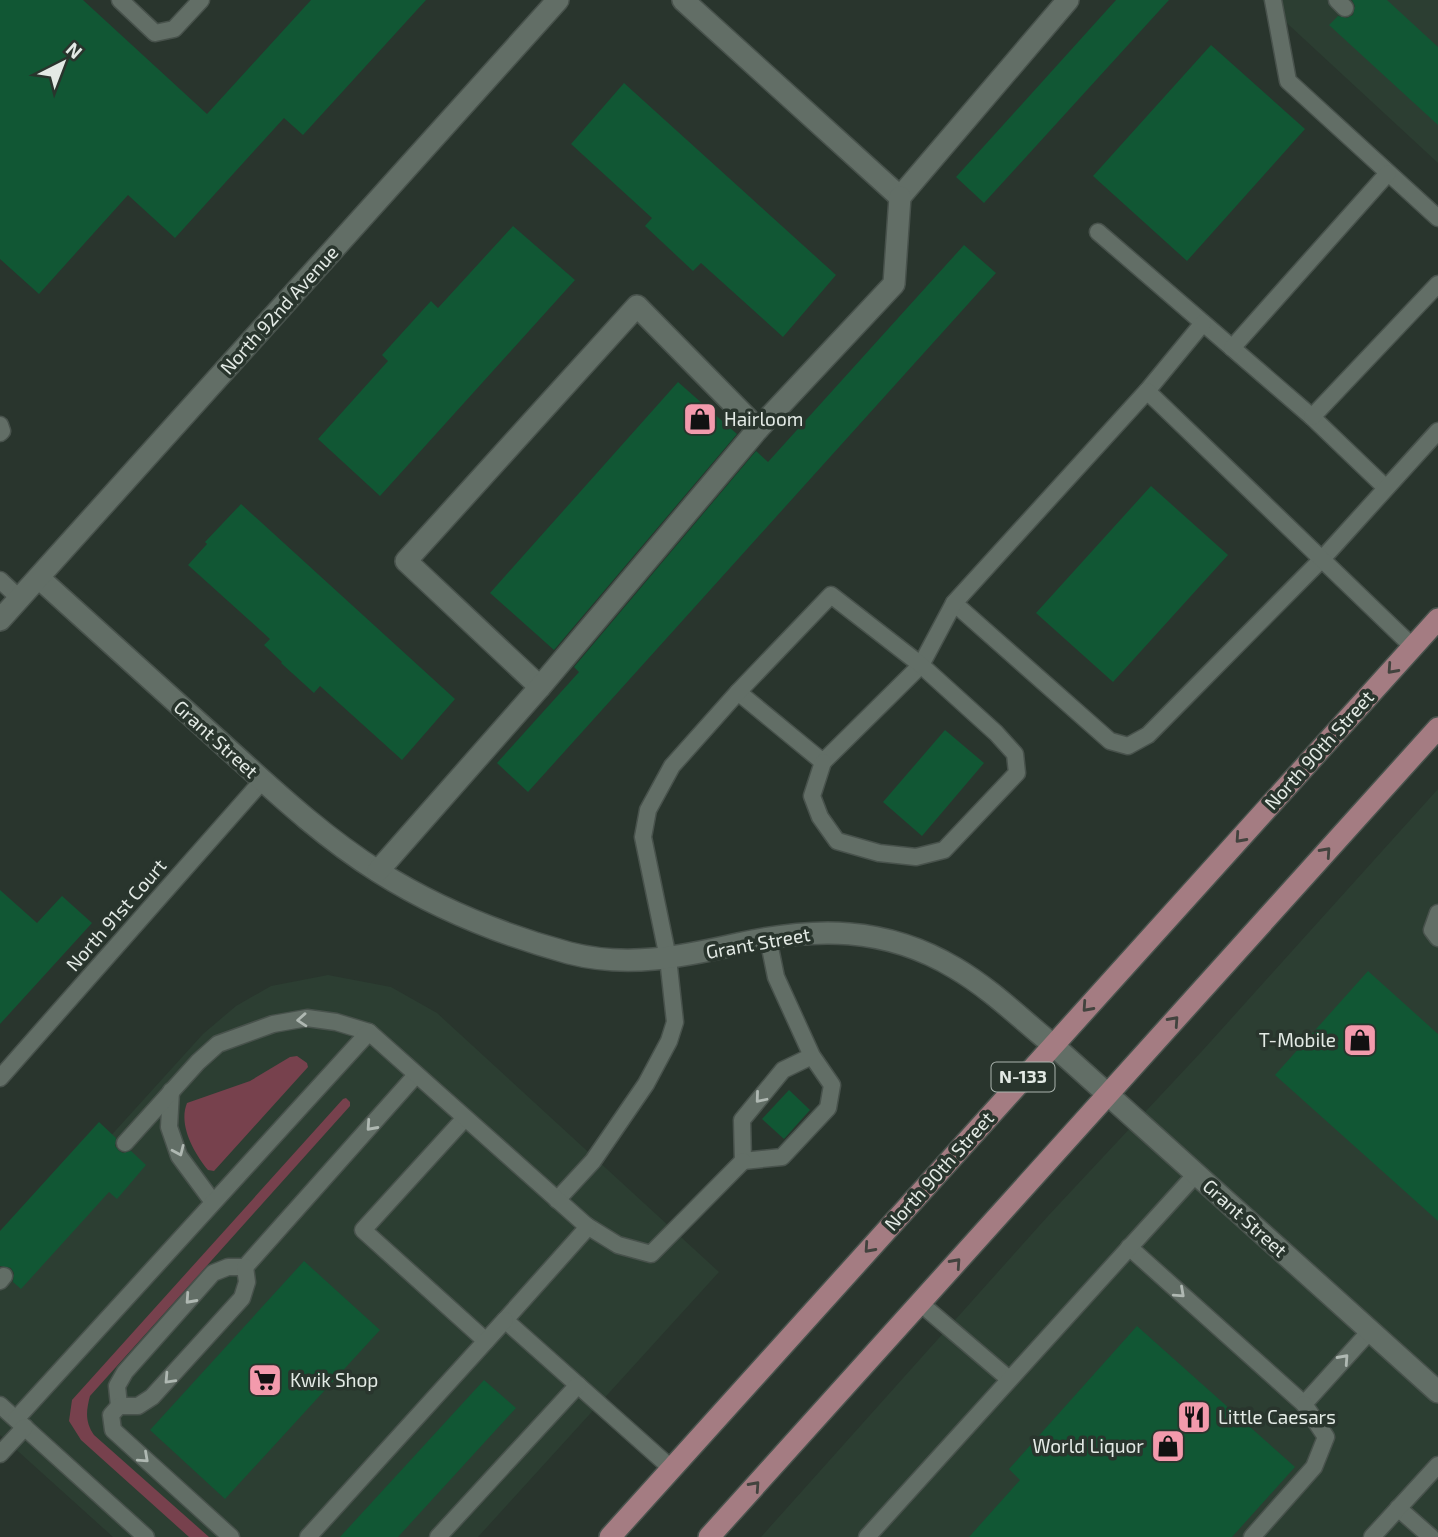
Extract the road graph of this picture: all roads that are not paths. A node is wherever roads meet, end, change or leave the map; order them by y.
1 (120, 0) edge
2 (201, 0) edge
3 (558, 0) edge
4 (683, 0) edge
5 (1068, 0) edge
6 (1273, 0) edge
7 (1388, 173) junction
8 (900, 197) junction
9 (1438, 218) edge
10 (1098, 232) dead end
11 (1438, 284) edge
12 (1203, 323) junction
13 (1232, 348) junction
14 (1147, 391) junction
15 (1312, 417) junction
16 (0, 425) edge
17 (758, 429) junction
18 (1438, 431) edge
19 (0, 433) edge
20 (1386, 488) junction
21 (1323, 558) junction
22 (39, 578) junction
23 (0, 580) edge
24 (20, 599) junction
25 (954, 603) junction
26 (1438, 619) edge
27 (0, 620) edge
28 (1413, 646) junction
29 (921, 665) junction
30 (540, 687) junction
31 (737, 692) junction
32 (1438, 728) edge
33 (823, 762) junction
34 (263, 780) junction
35 (378, 871) junction
36 (1438, 913) edge
37 (768, 938) junction
38 (1438, 938) edge
39 (668, 958) junction
40 (369, 1032) junction
41 (1053, 1045) junction
42 (812, 1056) junction
43 (416, 1075) junction
44 (0, 1078) edge
45 (171, 1091) junction
46 (1108, 1095) junction
47 (465, 1118) junction
48 (125, 1143) dead end
49 (743, 1161) junction
50 (1196, 1174) junction
51 (557, 1200) junction
52 (213, 1202) junction
53 (584, 1224) junction
54 (1129, 1247) junction
55 (245, 1266) junction
56 (920, 1303) junction
57 (505, 1320) junction
58 (1370, 1331) junction
59 (486, 1341) junction
60 (1009, 1380) junction
61 (578, 1385) junction
62 (1438, 1392) edge
63 (1304, 1404) junction
64 (0, 1405) edge
65 (119, 1406) junction
66 (20, 1423) junction
67 (0, 1454) edge
68 (1438, 1465) edge
69 (671, 1468) junction
70 (1398, 1508) junction
71 (146, 1537) edge
72 (231, 1537) edge
73 (308, 1537) edge
74 (438, 1537) edge
75 (610, 1537) edge
76 (709, 1537) edge
77 (867, 1537) edge
78 (1252, 1537) edge
79 (1372, 1537) edge
80 (1432, 1537) edge

1 - 2 lane
3 - 22 street, North 92nd Avenue
4 - 8 street
5 - 8 street
6 - 7 lane
7 - 9 lane
7 - 13 lane
8 - 17 street
10 - 12 lane
11 - 15 lane
12 - 13 lane
12 - 14 lane
13 - 15 lane
14 - 21 lane
14 - 25 lane
15 - 20 lane
16 - 19 lane
17 - 30 street
17 - 30 street
18 - 20 lane
20 - 21 lane
21 - 25 lane
21 - 28 lane
22 - 24 street, North 92nd Avenue
22 - 34 street, Grant Street
23 - 24 lane
24 - 27 street, North 92nd Avenue
25 - 29 lane
26 - 28 main road, North 90th Street / N-133
28 -> 41 main road, North 90th Street / N-133
29 - 31 lane
29 - 33 lane
29 - 33 lane
30 - 35 street
31 - 33 lane
31 - 39 lane
46 -> 32 main road
34 - 35 street, Grant Street
34 - 44 lane, North 91st Court
35 - 39 street, Grant Street
36 - 38 lane
37 - 39 street, Grant Street
37 - 41 street, Grant Street
37 - 42 lane
39 - 51 lane
40 - 43 lane
40 -> 45 lane
40 - 52 lane
41 - 46 street, Grant Street
41 -> 69 main road, North 90th Street / N-133
42 -> 49 lane
42 - 49 lane
43 - 47 lane
43 -> 55 lane
45 - 48 lane
45 -> 52 lane
46 - 50 street, Grant Street
56 -> 46 main road
47 - 51 lane
47 - 59 lane
49 - 53 lane
50 - 54 lane
50 - 58 street, Grant Street
51 - 53 lane
52 - 66 lane
53 - 57 lane
54 - 60 lane
54 -> 63 lane
55 -> 65 lane
55 -> 65 lane
56 - 60 lane
76 -> 56 main road
57 - 59 lane
57 - 61 lane
58 - 62 street, Grant Street
63 -> 58 lane
59 - 73 lane
60 - 77 lane
61 - 69 lane
61 - 74 lane
63 - 78 lane
64 - 66 lane
65 -> 72 lane
66 - 67 lane
66 - 71 lane
68 - 70 lane
69 - 75 main road, North 90th Street / N-133
70 - 79 lane
70 - 80 lane

